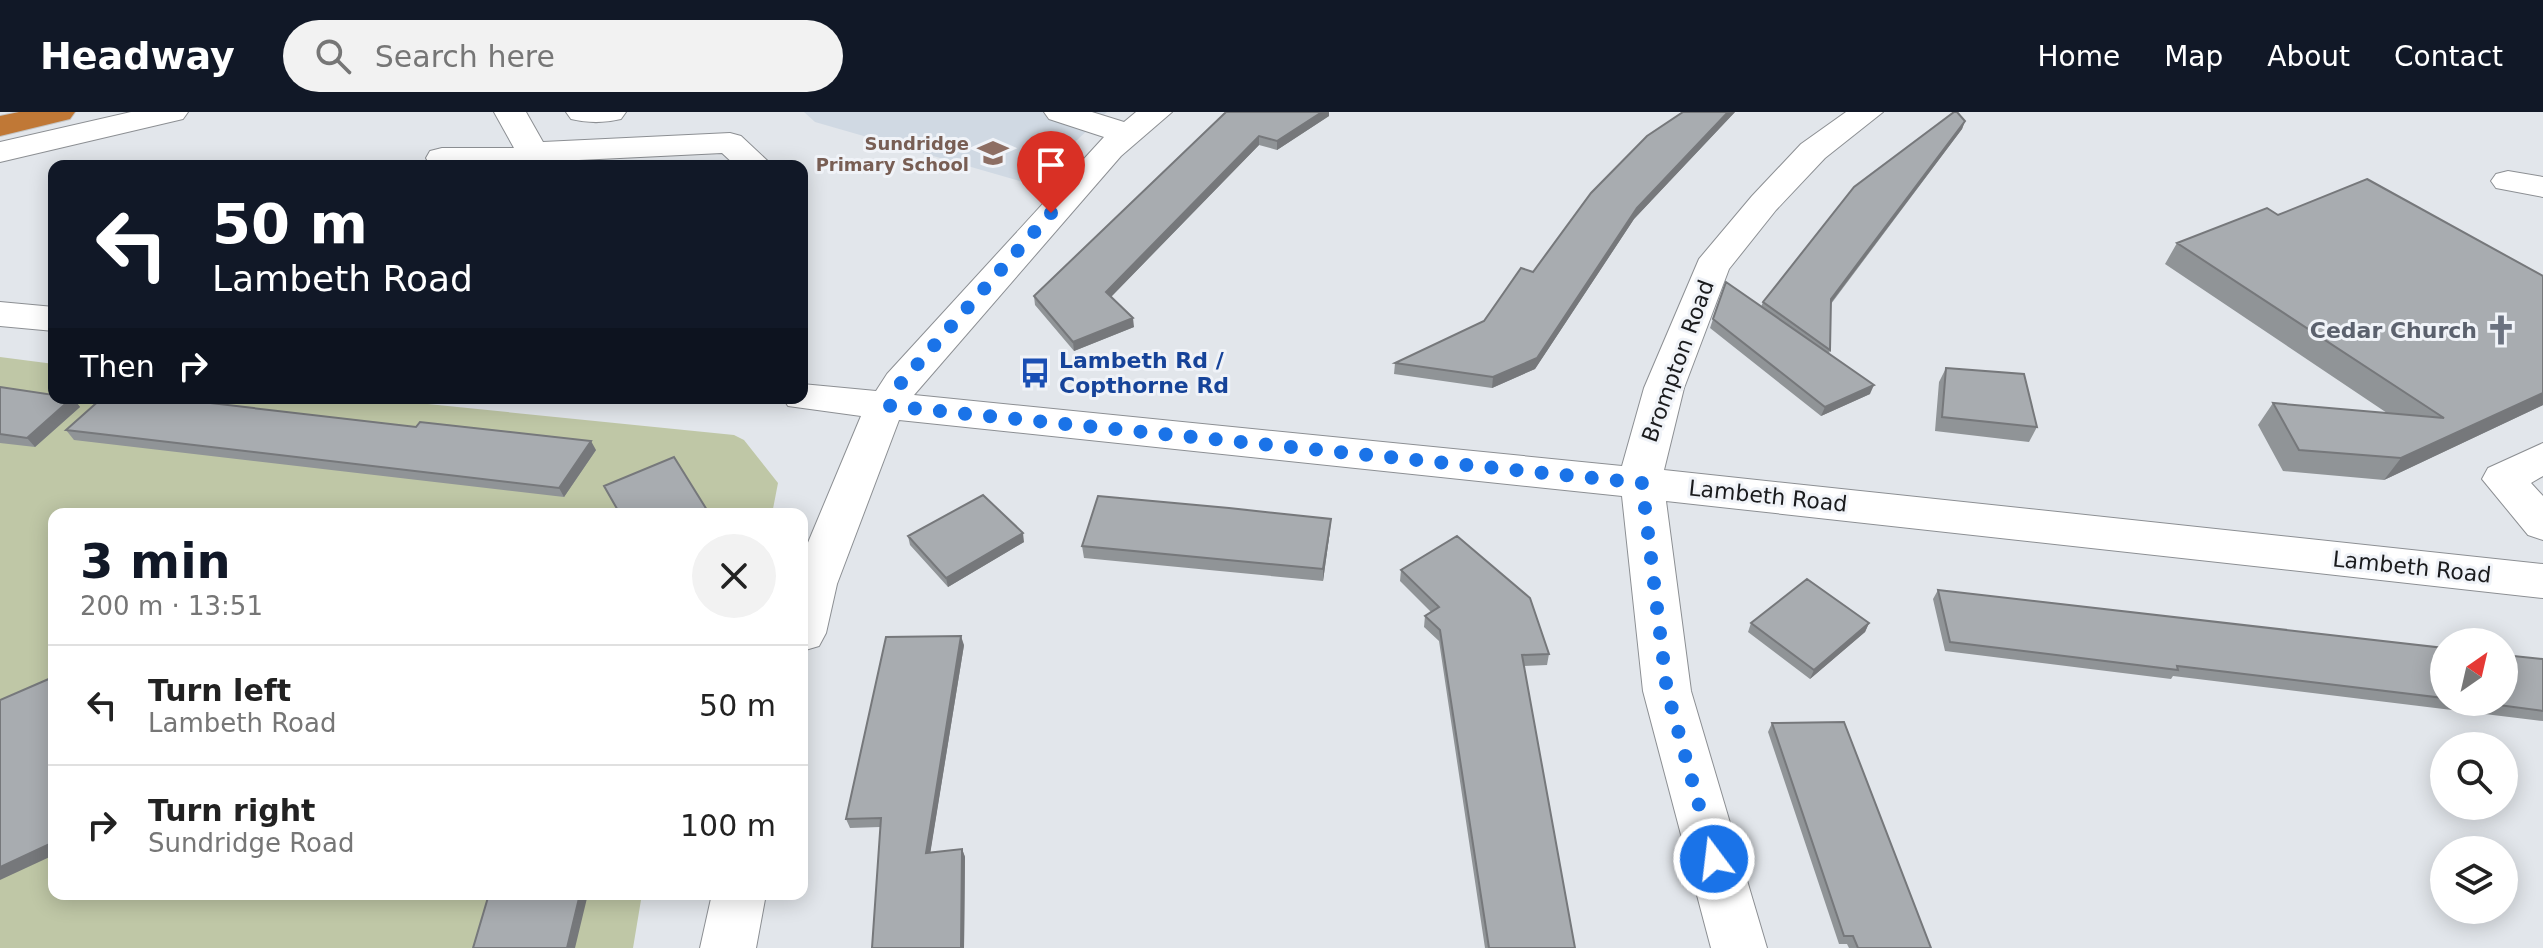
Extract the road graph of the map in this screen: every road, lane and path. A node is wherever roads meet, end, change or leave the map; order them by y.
1 (59, 112) edge
2 (172, 112) edge
3 (510, 112) edge
4 (582, 112) edge
5 (610, 112) edge
6 (1060, 112) edge
7 (1156, 112) edge
8 (1867, 112) edge
9 (0, 126) edge
10 (1129, 134) junction
11 (0, 152) edge
12 (533, 152) junction
13 (442, 158) dead end
14 (749, 160) edge
15 (2508, 181) dead end
16 (2543, 187) edge
17 (0, 314) edge
18 (48, 318) edge
19 (808, 398) edge
20 (890, 406) junction
21 (2543, 458) edge
22 (1642, 483) junction
23 (2543, 524) edge
24 (2543, 581) edge
25 (808, 608) edge
26 (738, 900) edge
27 (728, 948) edge
28 (1739, 948) edge

1 - 9 highway
2 - 11 street
3 - 12 street
4 - 5 street
6 - 10 street
7 - 10 street
8 - 22 street, Brompton Road
10 - 20 street
12 - 13 street
12 - 14 street
15 - 16 street
17 - 18 street
19 - 20 street, Lambeth Road
20 - 22 street, Lambeth Road
20 - 25 street
21 - 23 street
22 - 24 street, Lambeth Road
22 - 28 street, Brompton Road
26 - 27 street

